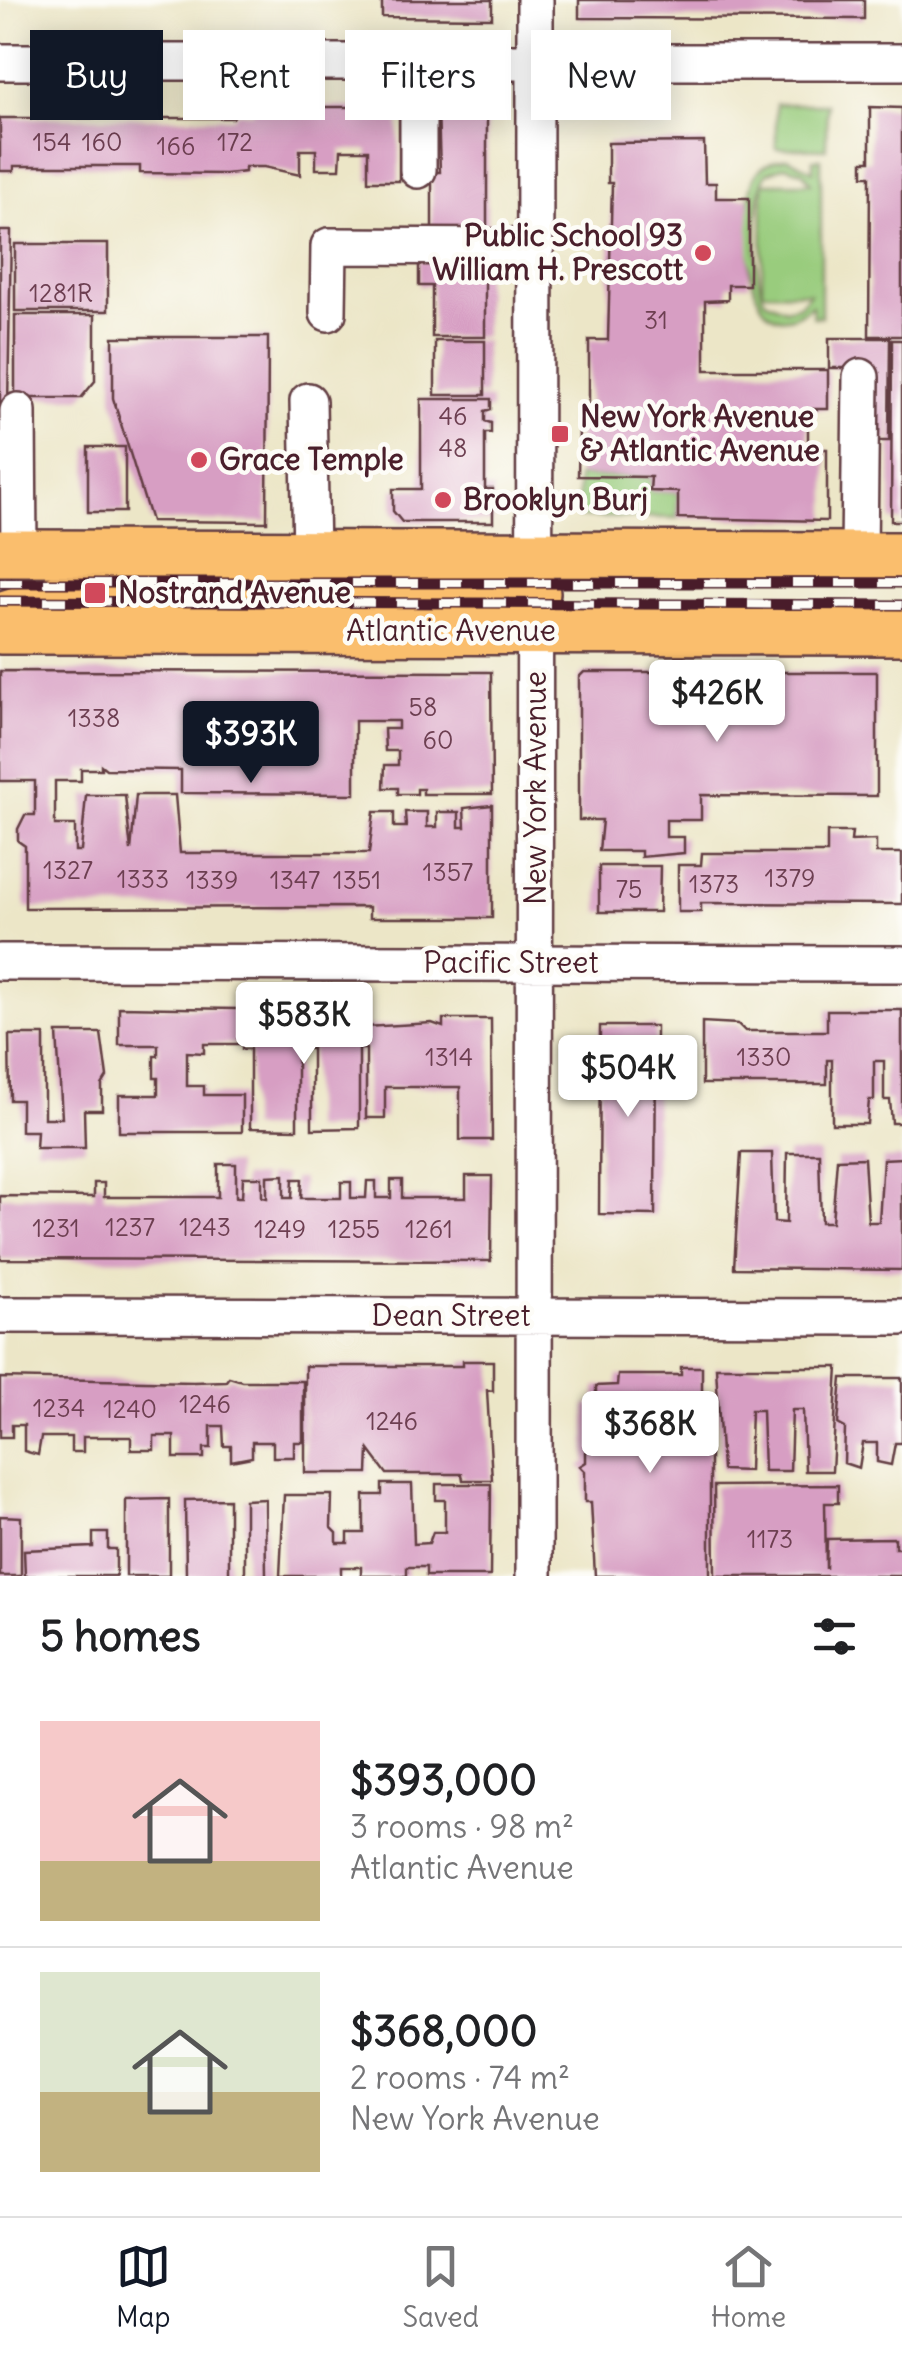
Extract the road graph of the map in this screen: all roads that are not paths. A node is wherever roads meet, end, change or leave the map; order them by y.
1 (535, 0) edge
2 (535, 30) edge
3 (0, 62) edge
4 (345, 62) edge
5 (902, 62) edge
6 (671, 63) edge
7 (418, 120) edge
8 (535, 120) edge
9 (418, 170) dead end
10 (536, 246) junction
11 (328, 313) dead end
12 (860, 377) dead end
13 (308, 401) dead end
14 (18, 411) dead end
15 (10, 553) edge
16 (311, 553) junction
17 (881, 555) edge
18 (536, 592) junction
19 (0, 615) edge
20 (0, 632) edge
21 (902, 632) edge
22 (0, 962) edge
23 (535, 963) junction
24 (902, 964) edge
25 (0, 1315) edge
26 (534, 1316) junction
27 (902, 1317) edge
28 (534, 1576) edge

1 - 2 street, New York Avenue
3 - 4 street
5 - 6 street
7 - 9 street
8 - 10 street, New York Avenue
10 - 11 street
10 - 18 street, New York Avenue
12 - 17 street
13 - 16 street
14 - 15 street
15 - 16 main road, Atlantic Avenue
16 - 18 main road, Atlantic Avenue
17 - 18 main road, Atlantic Avenue
18 - 19 main road
18 - 20 main road, Atlantic Avenue
18 - 21 main road, Atlantic Avenue
18 - 23 street, New York Avenue
22 - 23 street, Pacific Street
23 - 24 street, Pacific Street
23 - 26 street, New York Avenue
25 - 26 street, Dean Street
26 - 27 street, Dean Street
26 - 28 street, New York Avenue

